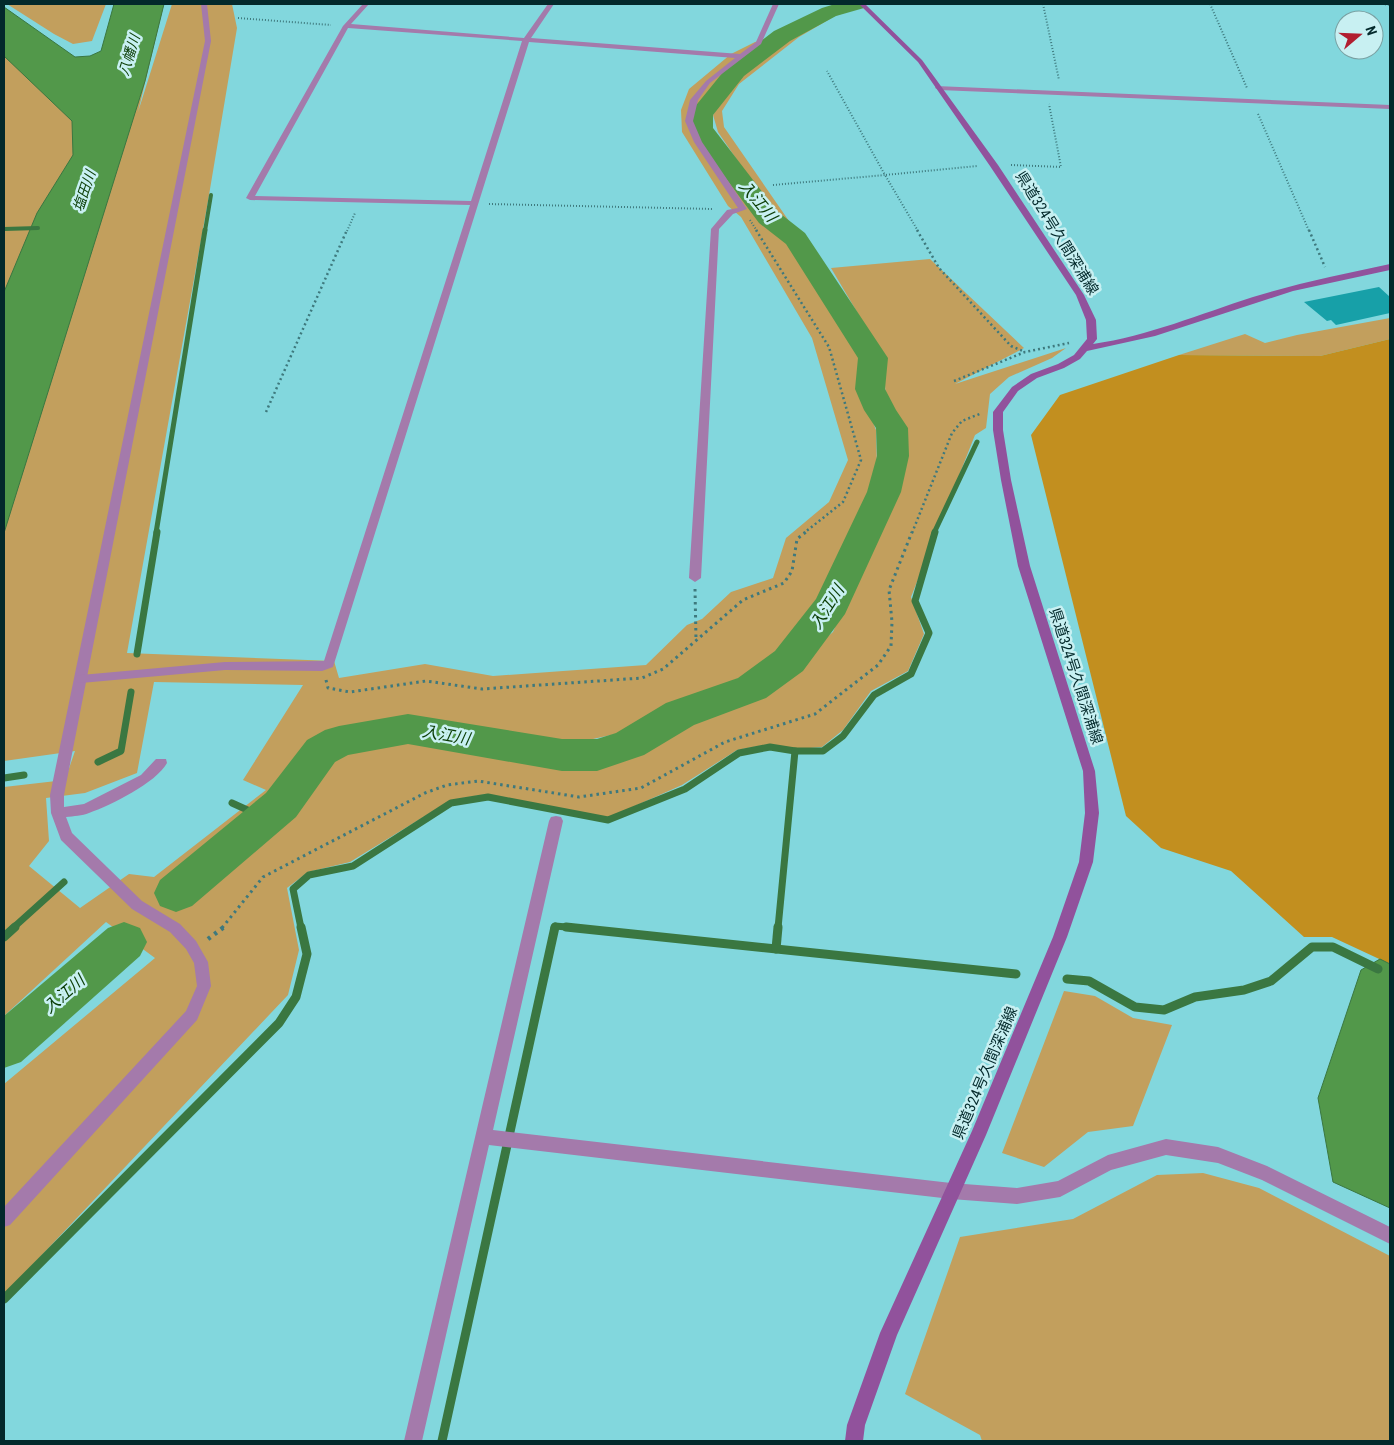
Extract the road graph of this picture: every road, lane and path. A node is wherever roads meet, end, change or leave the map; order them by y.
1 (204, 4) edge
2 (366, 4) edge
3 (551, 4) edge
4 (776, 4) edge
5 (1043, 4) edge
6 (1210, 4) edge
7 (1382, 4) edge
8 (1390, 5) edge
9 (865, 7) edge
10 (238, 18) dead end
11 (346, 26) junction
12 (526, 40) junction
13 (740, 56) junction
14 (827, 71) dead end
15 (940, 88) junction
16 (1047, 92) junction
17 (1062, 93) junction
18 (1252, 101) junction
19 (1390, 107) edge
20 (994, 165) junction
21 (885, 174) junction
22 (773, 185) dead end
23 (361, 201) junction
24 (473, 203) junction
25 (716, 209) dead end
26 (742, 209) junction
27 (1390, 267) edge
28 (1330, 278) junction
29 (1089, 343) junction
30 (1025, 352) junction
31 (954, 381) dead end
32 (266, 412) dead end
33 (998, 412) junction
34 (695, 578) joint
35 (696, 641) junction
36 (322, 667) junction
37 (81, 679) junction
38 (161, 763) dead end
39 (58, 813) junction
40 (556, 821) dead end
41 (191, 945) junction
42 (483, 1137) junction
43 (951, 1191) junction
44 (4, 1219) edge
45 (1390, 1236) edge
46 (413, 1441) edge
47 (854, 1441) edge

1 - 37 street
2 - 11 street
3 - 12 street
4 - 13 street
5 - 17 path
6 - 18 path
7 - 8 path
9 - 15 main road, 県道324号久間深浦線
10 - 11 path
11 - 12 street
11 - 23 street
12 - 13 street
12 - 24 street
13 - 26 street
14 - 21 path
15 - 16 street
15 - 20 main road, 県道324号久間深浦線
16 - 17 street
16 - 20 path
17 - 18 street
18 - 19 street
18 - 28 path
20 - 21 path
20 - 29 main road, 県道324号久間深浦線
21 - 22 path
21 - 30 path
23 - 24 street
23 - 32 path
24 - 25 path
24 - 36 street
26 - 34 street
26 - 35 path
27 - 28 main road
28 - 29 main road
29 - 30 path
29 - 33 main road
30 - 31 path
33 - 41 path
33 - 43 main road, 県道324号久間深浦線
34 - 35 path
35 - 36 path
36 - 37 street
37 - 39 street
38 - 39 street
39 - 41 street
40 - 42 street
41 - 44 street
42 - 43 street
42 - 46 street
43 - 45 street
43 - 47 main road, 県道324号久間深浦線

